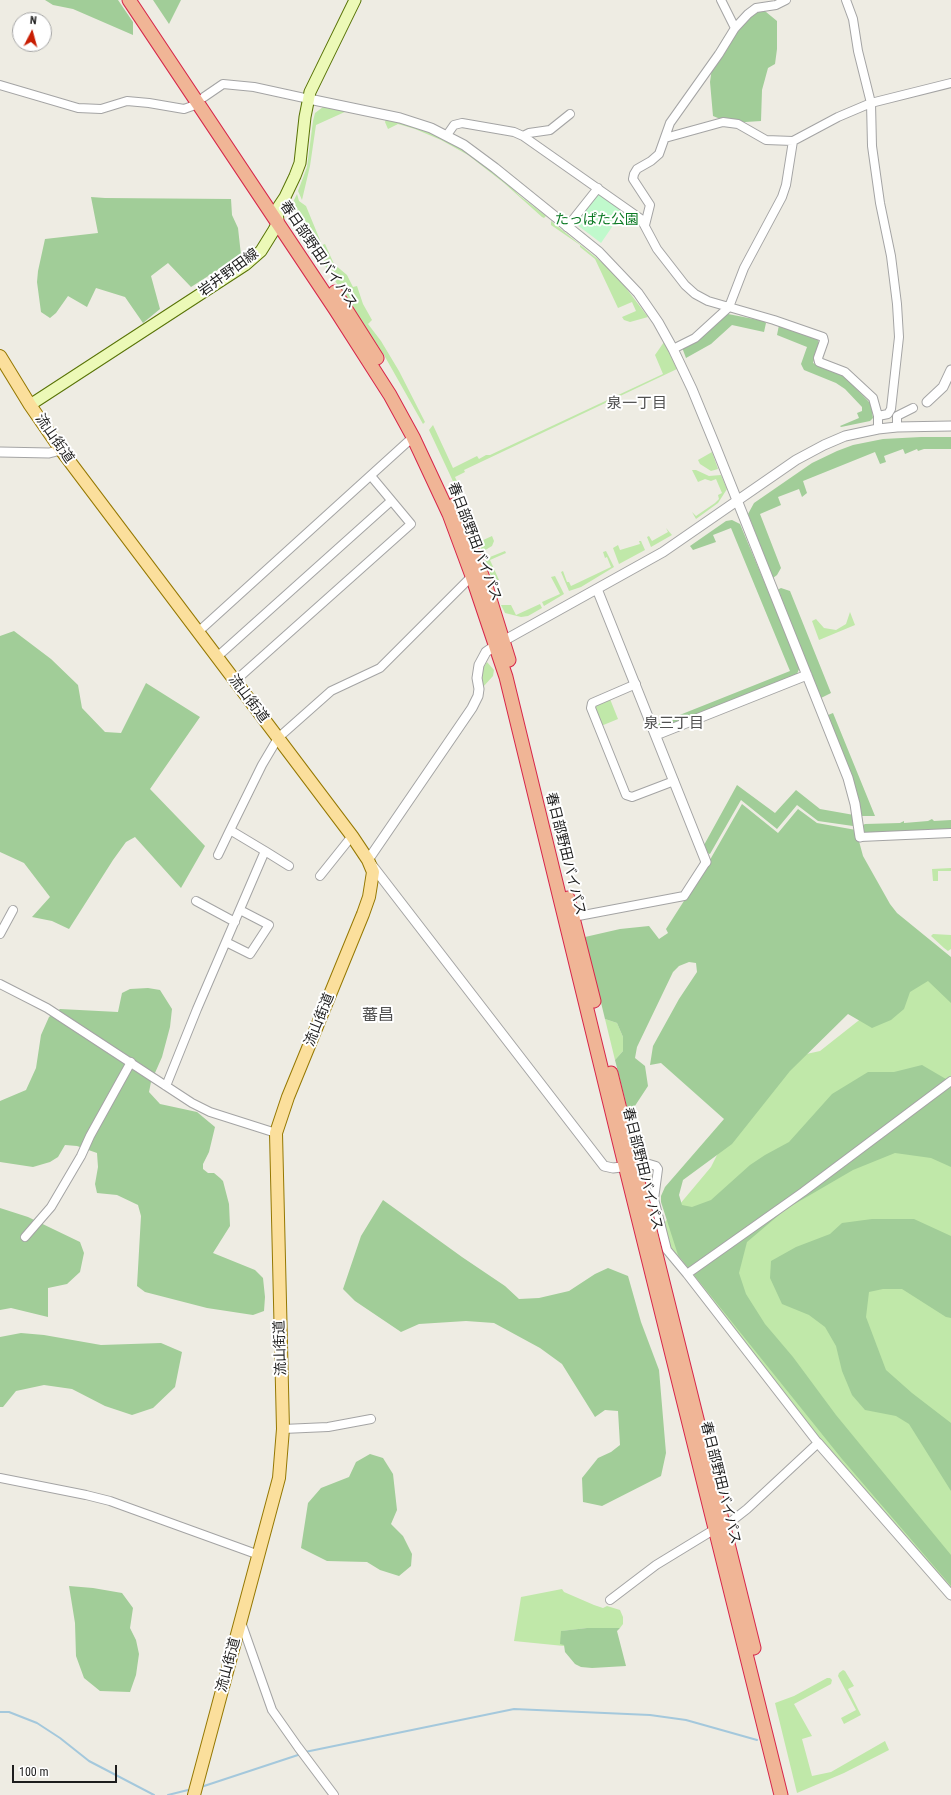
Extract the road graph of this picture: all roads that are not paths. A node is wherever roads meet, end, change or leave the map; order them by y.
1 (129, 0) edge
2 (140, 0) edge
3 (355, 0) edge
4 (721, 0) edge
5 (786, 0) edge
6 (846, 0) edge
7 (735, 28) junction
8 (951, 83) edge
9 (0, 85) edge
10 (309, 99) junction
11 (201, 101) junction
12 (871, 103) junction
13 (570, 114) dead end
14 (446, 135) junction
15 (523, 136) junction
16 (665, 138) junction
17 (792, 141) junction
18 (598, 188) junction
19 (278, 209) junction
20 (278, 222) junction
21 (645, 225) junction
22 (567, 227) junction
23 (729, 307) junction
24 (673, 349) junction
25 (0, 356) edge
26 (951, 370) edge
27 (927, 402) dead end
28 (30, 405) junction
29 (913, 408) dead end
30 (878, 416) junction
31 (951, 426) edge
32 (897, 427) junction
33 (878, 429) junction
34 (413, 437) junction
35 (61, 450) junction
36 (0, 452) edge
37 (371, 476) junction
38 (391, 500) junction
39 (737, 501) junction
40 (472, 576) junction
41 (597, 589) junction
42 (198, 632) junction
43 (500, 642) junction
44 (217, 657) junction
45 (807, 675) junction
46 (235, 681) junction
47 (636, 684) junction
48 (656, 735) junction
49 (278, 738) junction
50 (674, 781) junction
51 (230, 830) junction
52 (951, 833) edge
53 (352, 836) junction
54 (860, 837) joint
55 (265, 851) junction
56 (218, 855) dead end
57 (368, 860) junction
58 (706, 862) joint
59 (289, 866) dead end
60 (320, 876) dead end
61 (196, 901) dead end
62 (13, 910) dead end
63 (240, 910) junction
64 (573, 917) junction
65 (235, 922) junction
66 (0, 934) edge
67 (226, 942) junction
68 (0, 984) edge
69 (131, 1062) junction
70 (951, 1081) edge
71 (166, 1086) junction
72 (276, 1133) junction
73 (630, 1166) junction
74 (25, 1237) dead end
75 (688, 1274) junction
76 (371, 1419) dead end
77 (283, 1429) junction
78 (818, 1443) junction
79 (0, 1478) edge
80 (719, 1528) junction
81 (259, 1555) junction
82 (951, 1595) edge
83 (610, 1600) dead end
84 (241, 1622) junction
85 (194, 1795) edge
86 (334, 1795) edge
87 (781, 1795) edge
88 (790, 1795) edge

1 - 11 highway, 春日部野田バイパス
2 - 11 highway, 春日部野田バイパス
3 - 10 main road
4 - 7 street
5 - 7 street
6 - 12 street
7 - 16 street
8 - 12 street
9 - 11 street
10 - 11 street
10 - 14 street
10 - 19 main road
11 - 19 highway, 春日部野田バイパス
11 - 20 highway, 春日部野田バイパス
12 - 17 street
12 - 30 street
13 - 15 street
14 - 15 street
14 - 22 street
15 - 18 street
16 - 17 street
16 - 21 street
17 - 23 street
18 - 21 street
18 - 22 street
19 - 20 main road
19 - 43 highway, 春日部野田バイパス
20 - 28 main road, 岩井野田線
20 - 34 highway, 春日部野田バイパス
21 - 23 street
22 - 24 street
23 - 24 street
23 - 30 street
24 - 39 street
25 - 28 main road, 流山街道
26 - 27 street
28 - 35 main road, 流山街道
29 - 32 street
30 - 33 street
31 - 32 street
32 - 33 street
33 - 39 street
34 - 37 street
34 - 40 highway, 春日部野田バイパス
35 - 36 street
35 - 42 main road, 流山街道
37 - 38 street
37 - 42 street
38 - 44 street
38 - 46 street
39 - 41 street
39 - 45 street
40 - 43 highway, 春日部野田バイパス
40 - 49 street
41 - 43 street
41 - 47 street
42 - 44 main road, 流山街道
43 - 57 street
43 - 64 highway, 春日部野田バイパス
43 - 73 highway, 春日部野田バイパス
44 - 46 main road, 流山街道
45 - 48 street
45 - 54 street
46 - 49 main road, 流山街道
47 - 48 street
47 - 50 street
48 - 50 street
49 - 51 street
49 - 53 main road, 流山街道
50 - 58 street
51 - 55 street
51 - 56 street
52 - 54 street
53 - 57 main road, 流山街道
53 - 60 street
55 - 59 street
55 - 63 street
57 - 72 main road, 流山街道
57 - 73 street
58 - 64 street
61 - 65 street
62 - 66 street
63 - 65 street
63 - 67 street
64 - 73 highway, 春日部野田バイパス
65 - 67 street
67 - 71 street
68 - 69 street
69 - 71 street
69 - 74 street
70 - 75 street
71 - 72 street
72 - 77 main road, 流山街道
73 - 75 street
73 - 80 highway, 春日部野田バイパス
75 - 78 street
76 - 77 street
77 - 81 main road, 流山街道
78 - 80 street
78 - 82 street
79 - 81 street
80 - 83 street
80 - 87 highway, 春日部野田バイパス
80 - 88 highway, 春日部野田バイパス
81 - 84 main road, 流山街道
84 - 85 main road, 流山街道
84 - 86 street

